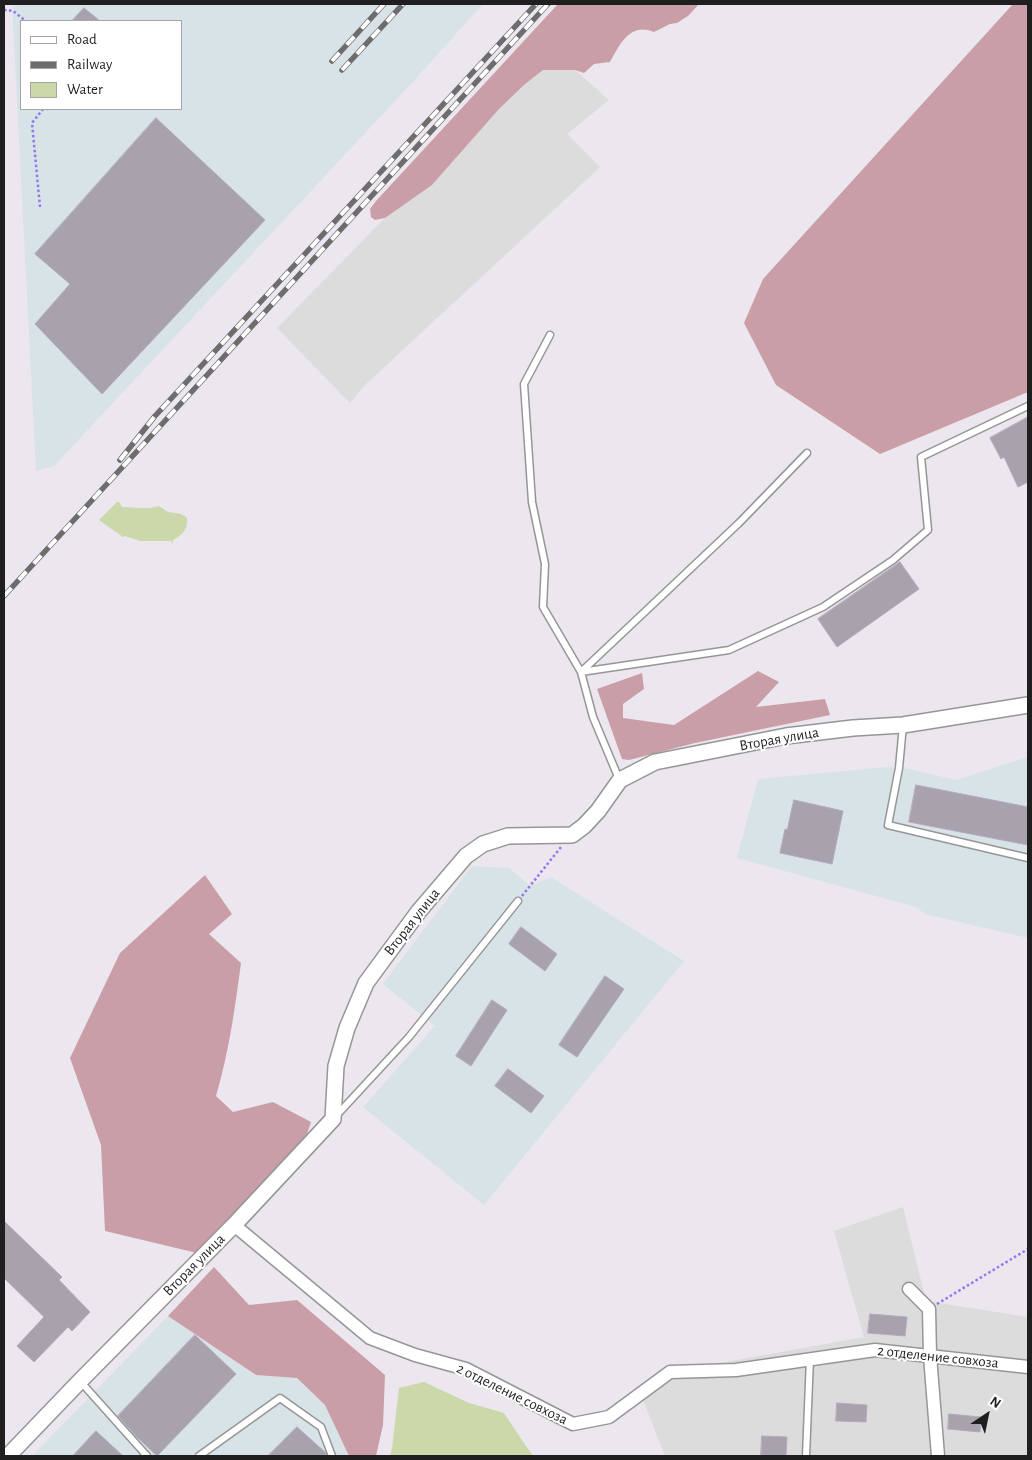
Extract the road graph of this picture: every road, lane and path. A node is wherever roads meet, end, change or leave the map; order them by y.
1 (4, 10) edge
2 (25, 20) edge
3 (42, 110) edge
4 (40, 208) dead end
5 (550, 335) dead end
6 (1028, 406) edge
7 (806, 453) dead end
8 (581, 672) junction
9 (1028, 705) edge
10 (903, 725) junction
11 (620, 780) junction
12 (572, 834) junction
13 (1028, 858) edge
14 (530, 886) dead end
15 (518, 901) dead end
16 (333, 1119) junction
17 (234, 1225) junction
18 (1028, 1249) edge
19 (909, 1289) dead end
20 (929, 1309) junction
21 (930, 1356) junction
22 (810, 1358) junction
23 (1028, 1367) edge
24 (80, 1380) junction
25 (8, 1456) edge
26 (147, 1456) edge
27 (200, 1456) edge
28 (332, 1456) edge
29 (806, 1456) edge
30 (938, 1456) edge

1 - 2 path
3 - 4 path
5 - 8 lane
6 - 8 lane
7 - 8 lane
8 - 11 lane
9 - 10 street, Вторая улица
10 - 11 street, Вторая улица
10 - 13 lane
11 - 12 street, Вторая улица
12 - 14 path
12 - 16 street, Вторая улица
15 - 16 lane
16 - 17 street, Вторая улица
17 - 22 street, 2 отделение совхоза
17 - 24 street, Вторая улица
18 - 20 path
19 - 20 street
20 - 21 street
21 - 22 street, 2 отделение совхоза
21 - 23 street, 2 отделение совхоза
21 - 30 street
22 - 29 lane
24 - 25 street, Вторая улица
24 - 26 lane
27 - 28 lane

